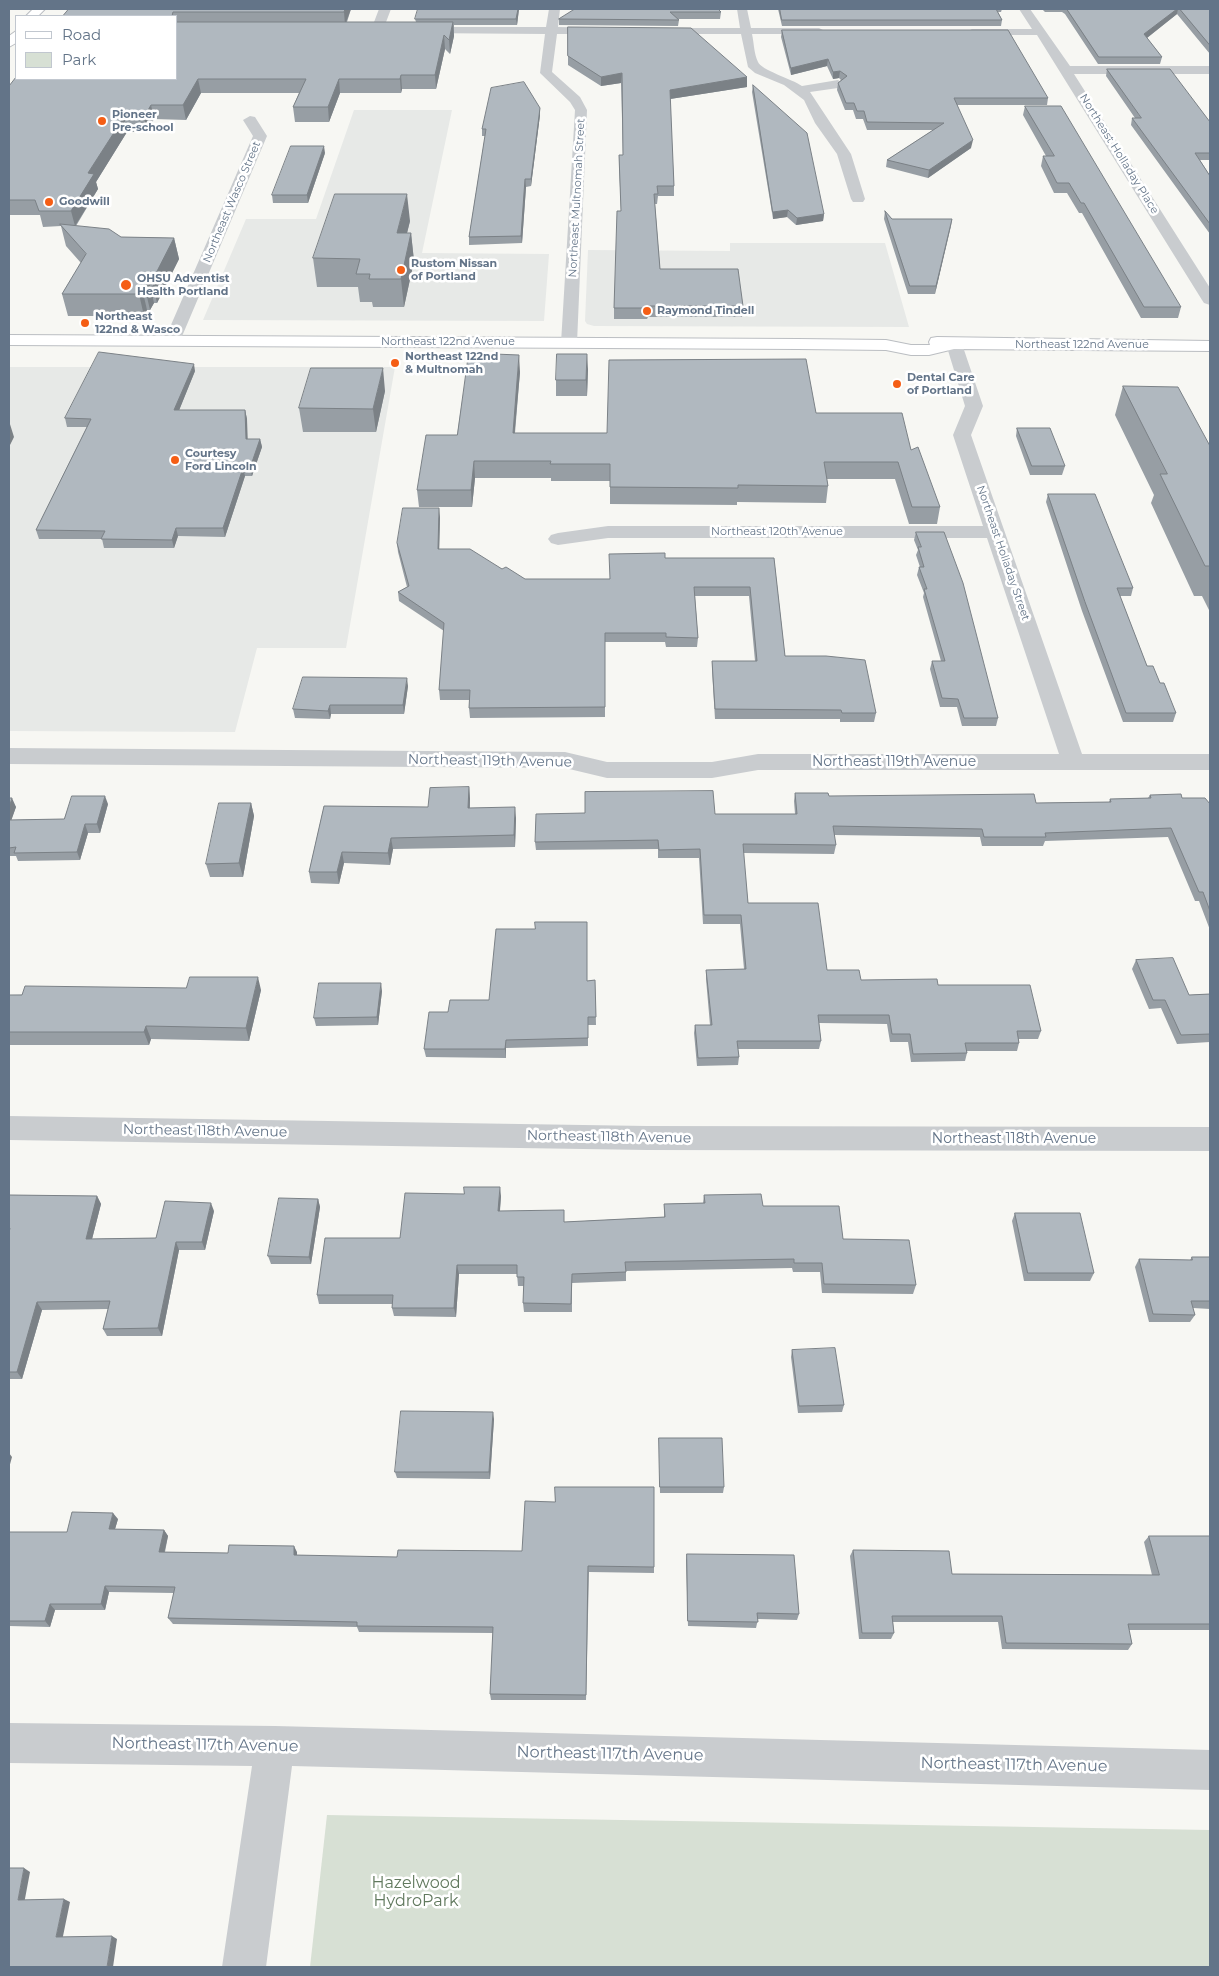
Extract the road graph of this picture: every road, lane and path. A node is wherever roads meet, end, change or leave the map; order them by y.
1 (385, 9) edge
2 (554, 9) edge
3 (742, 9) edge
4 (1025, 9) edge
5 (377, 30) edge
6 (406, 30) edge
7 (551, 31) junction
8 (619, 31) edge
9 (648, 31) edge
10 (746, 31) junction
11 (834, 32) edge
12 (962, 32) edge
13 (1041, 32) junction
14 (1066, 70) junction
15 (1210, 70) edge
16 (838, 84) edge
17 (802, 90) junction
18 (250, 120) dead end
19 (858, 200) dead end
20 (1210, 300) edge
21 (9, 340) edge
22 (172, 341) junction
23 (569, 343) junction
24 (954, 344) junction
25 (1210, 346) edge
26 (996, 532) junction
27 (558, 539) dead end
28 (9, 756) edge
29 (1073, 762) junction
30 (1210, 762) edge
31 (9, 1128) edge
32 (1210, 1139) edge
33 (9, 1743) edge
34 (275, 1746) junction
35 (1210, 1770) edge
36 (244, 1967) edge

1 - 5 street
2 - 7 street, Northeast Multnomah Street
3 - 10 street
4 - 13 street, Northeast Holladay Place
6 - 7 street
7 - 8 street
7 - 23 street, Northeast Multnomah Street
9 - 10 street
10 - 11 street
10 - 17 street
12 - 13 street
13 - 14 street, Northeast Holladay Place
14 - 15 street
14 - 20 street, Northeast Holladay Place
16 - 17 street
17 - 19 street
18 - 22 street, Northeast Wasco Street
21 - 22 main road, Northeast 122nd Avenue
22 - 23 main road, Northeast 122nd Avenue
23 - 24 main road, Northeast 122nd Avenue
24 - 25 main road, Northeast 122nd Avenue
24 - 26 street, Northeast Holladay Street
26 - 27 street, Northeast 120th Avenue
26 - 29 street, Northeast Holladay Street
28 - 29 street, Northeast 119th Avenue
29 - 30 street, Northeast 119th Avenue
31 - 32 street, Northeast 118th Avenue
33 - 34 street, Northeast 117th Avenue
34 - 35 street, Northeast 117th Avenue
34 - 36 street

